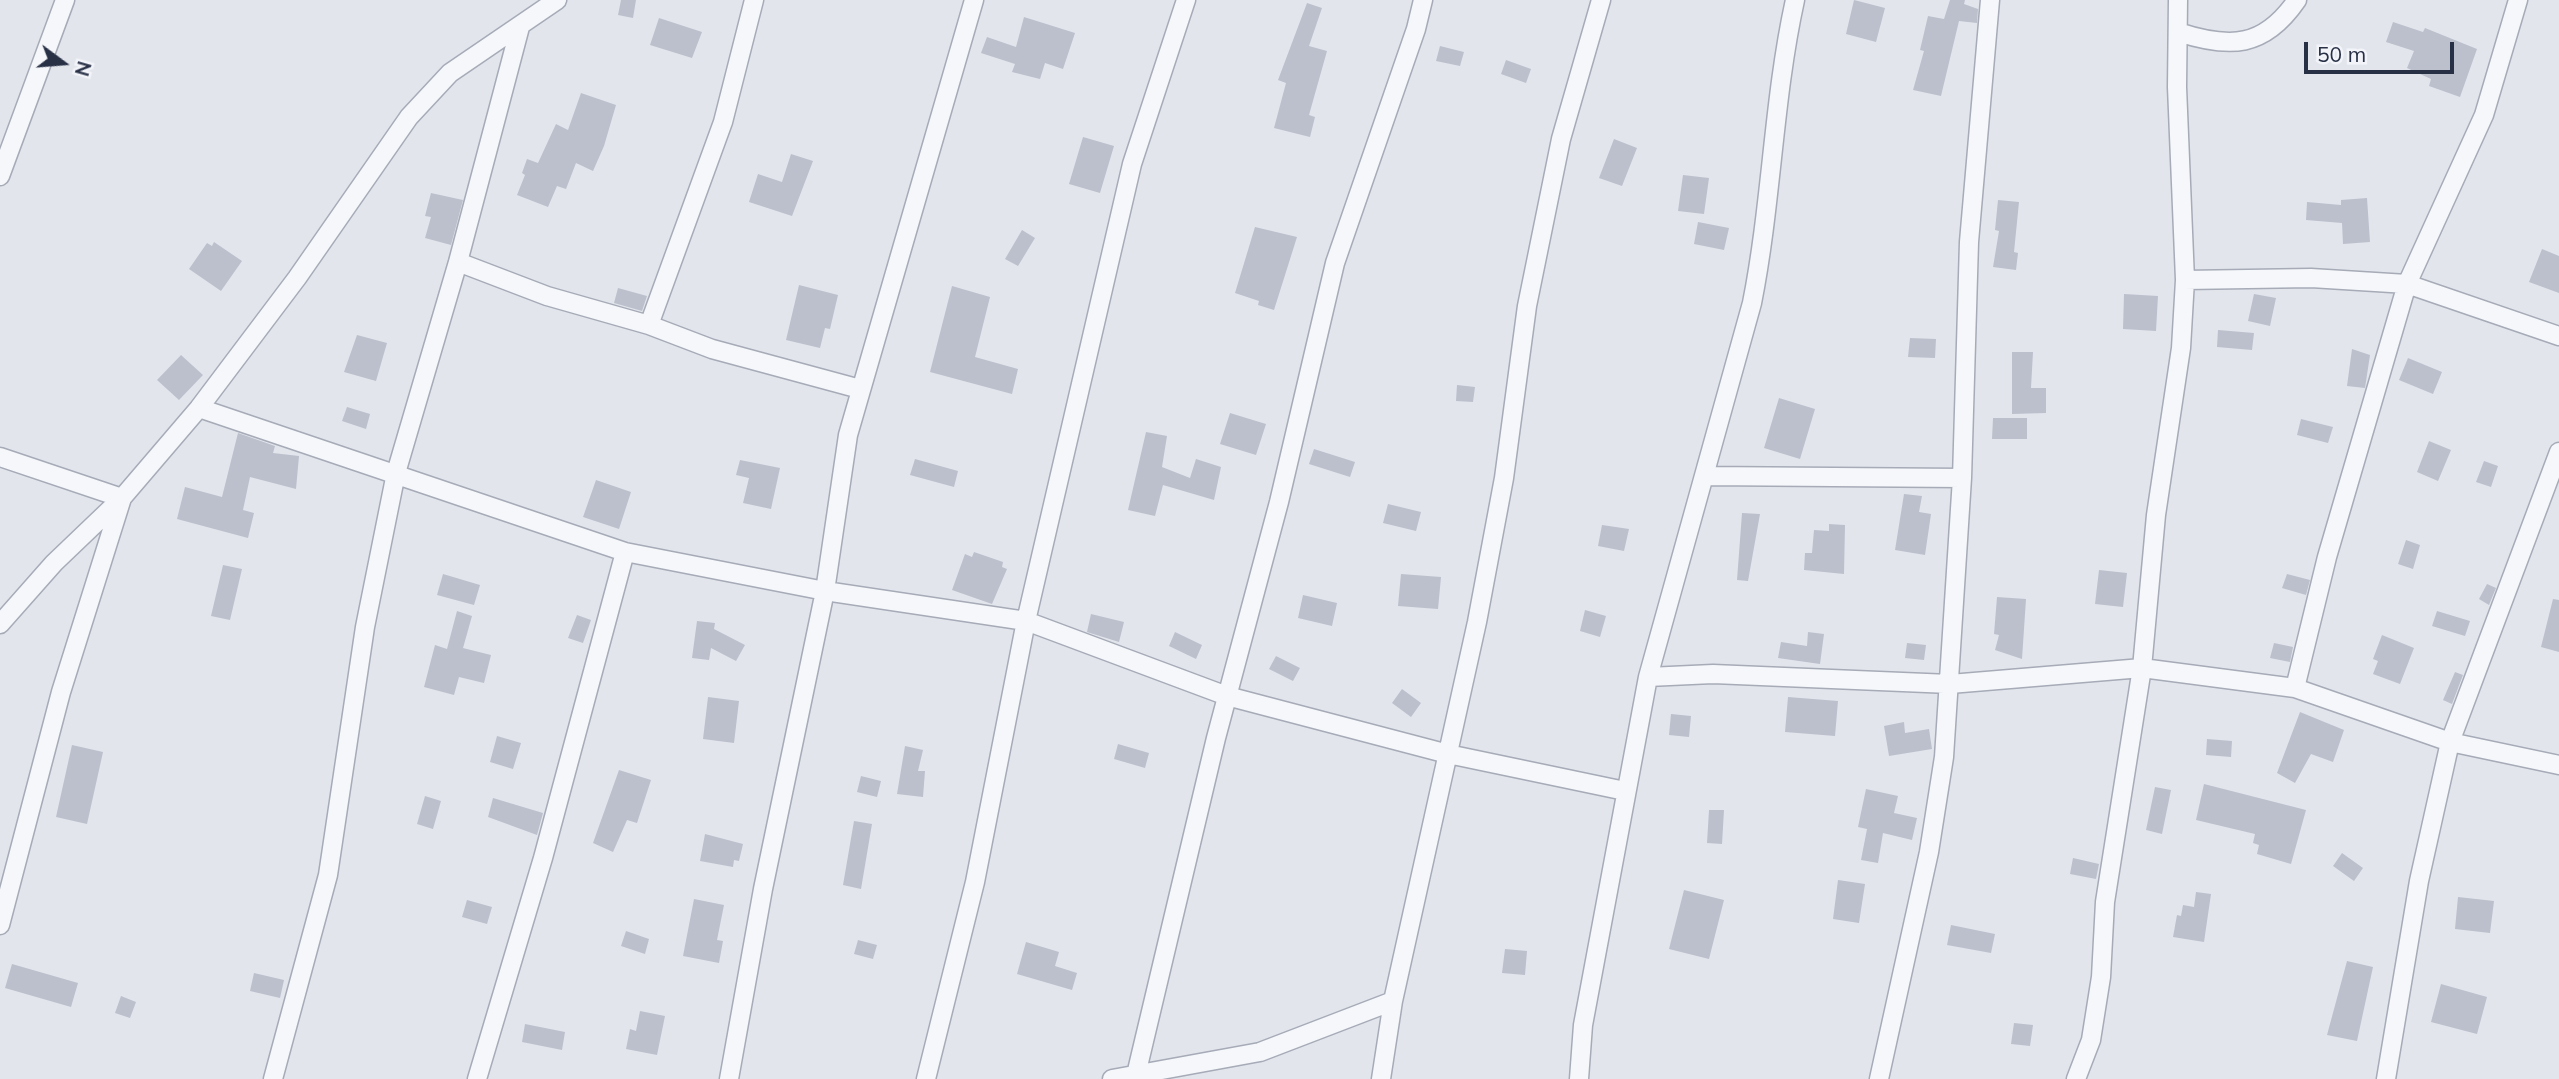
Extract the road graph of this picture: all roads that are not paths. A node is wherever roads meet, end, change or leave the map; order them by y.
1 (65, 0) edge
2 (557, 0) edge
3 (754, 0) edge
4 (974, 0) edge
5 (1186, 0) edge
6 (1423, 0) edge
7 (1601, 0) edge
8 (1795, 0) edge
9 (1990, 0) edge
10 (2178, 0) edge
11 (2297, 0) edge
12 (2518, 0) edge
13 (520, 27) junction
14 (2178, 32) junction
15 (0, 176) edge
16 (458, 262) junction
17 (2185, 280) junction
18 (2407, 284) junction
19 (649, 325) junction
20 (2559, 336) edge
21 (860, 389) junction
22 (199, 408) junction
23 (2559, 452) edge
24 (0, 457) edge
25 (396, 473) junction
26 (1705, 476) junction
27 (1962, 478) junction
28 (122, 498) junction
29 (625, 552) junction
30 (825, 591) junction
31 (1026, 621) junction
32 (0, 624) edge
33 (2142, 668) junction
34 (1648, 677) junction
35 (1950, 684) junction
36 (2295, 688) junction
37 (1227, 696) junction
38 (2450, 742) junction
39 (1448, 754) junction
40 (2559, 765) edge
41 (1625, 791) junction
42 (0, 925) edge
43 (1393, 1002) junction
44 (1136, 1077) edge
45 (273, 1079) edge
46 (477, 1079) edge
47 (729, 1079) edge
48 (926, 1079) edge
49 (1112, 1079) edge
50 (1381, 1079) edge
51 (1579, 1079) edge
52 (1879, 1079) edge
53 (2076, 1079) edge
54 (2386, 1079) edge

1 - 15 street
2 - 13 street
3 - 19 street
4 - 21 street
5 - 31 street
6 - 37 street
7 - 39 street
8 - 26 street
9 - 27 street
10 - 14 street
11 - 14 street
12 - 18 street
13 - 16 street
13 - 22 street
14 - 17 street
16 - 19 street
16 - 25 street
17 - 18 street
17 - 33 street
18 - 20 street
18 - 36 street
19 - 21 street
21 - 30 street
22 - 25 street
22 - 28 street
23 - 38 street
24 - 28 street
25 - 29 street
25 - 45 street
26 - 27 street
26 - 34 street
27 - 35 street
28 - 32 street
28 - 42 street
29 - 30 street
29 - 46 street
30 - 31 street
30 - 47 street
31 - 37 street
31 - 48 street
33 - 35 street
33 - 36 street
33 - 53 street
34 - 35 street
34 - 41 street
35 - 52 street
36 - 38 street
37 - 39 street
37 - 44 street
38 - 40 street
38 - 54 street
39 - 41 street
39 - 43 street
41 - 51 street
43 - 44 street
43 - 50 street
44 - 49 street

